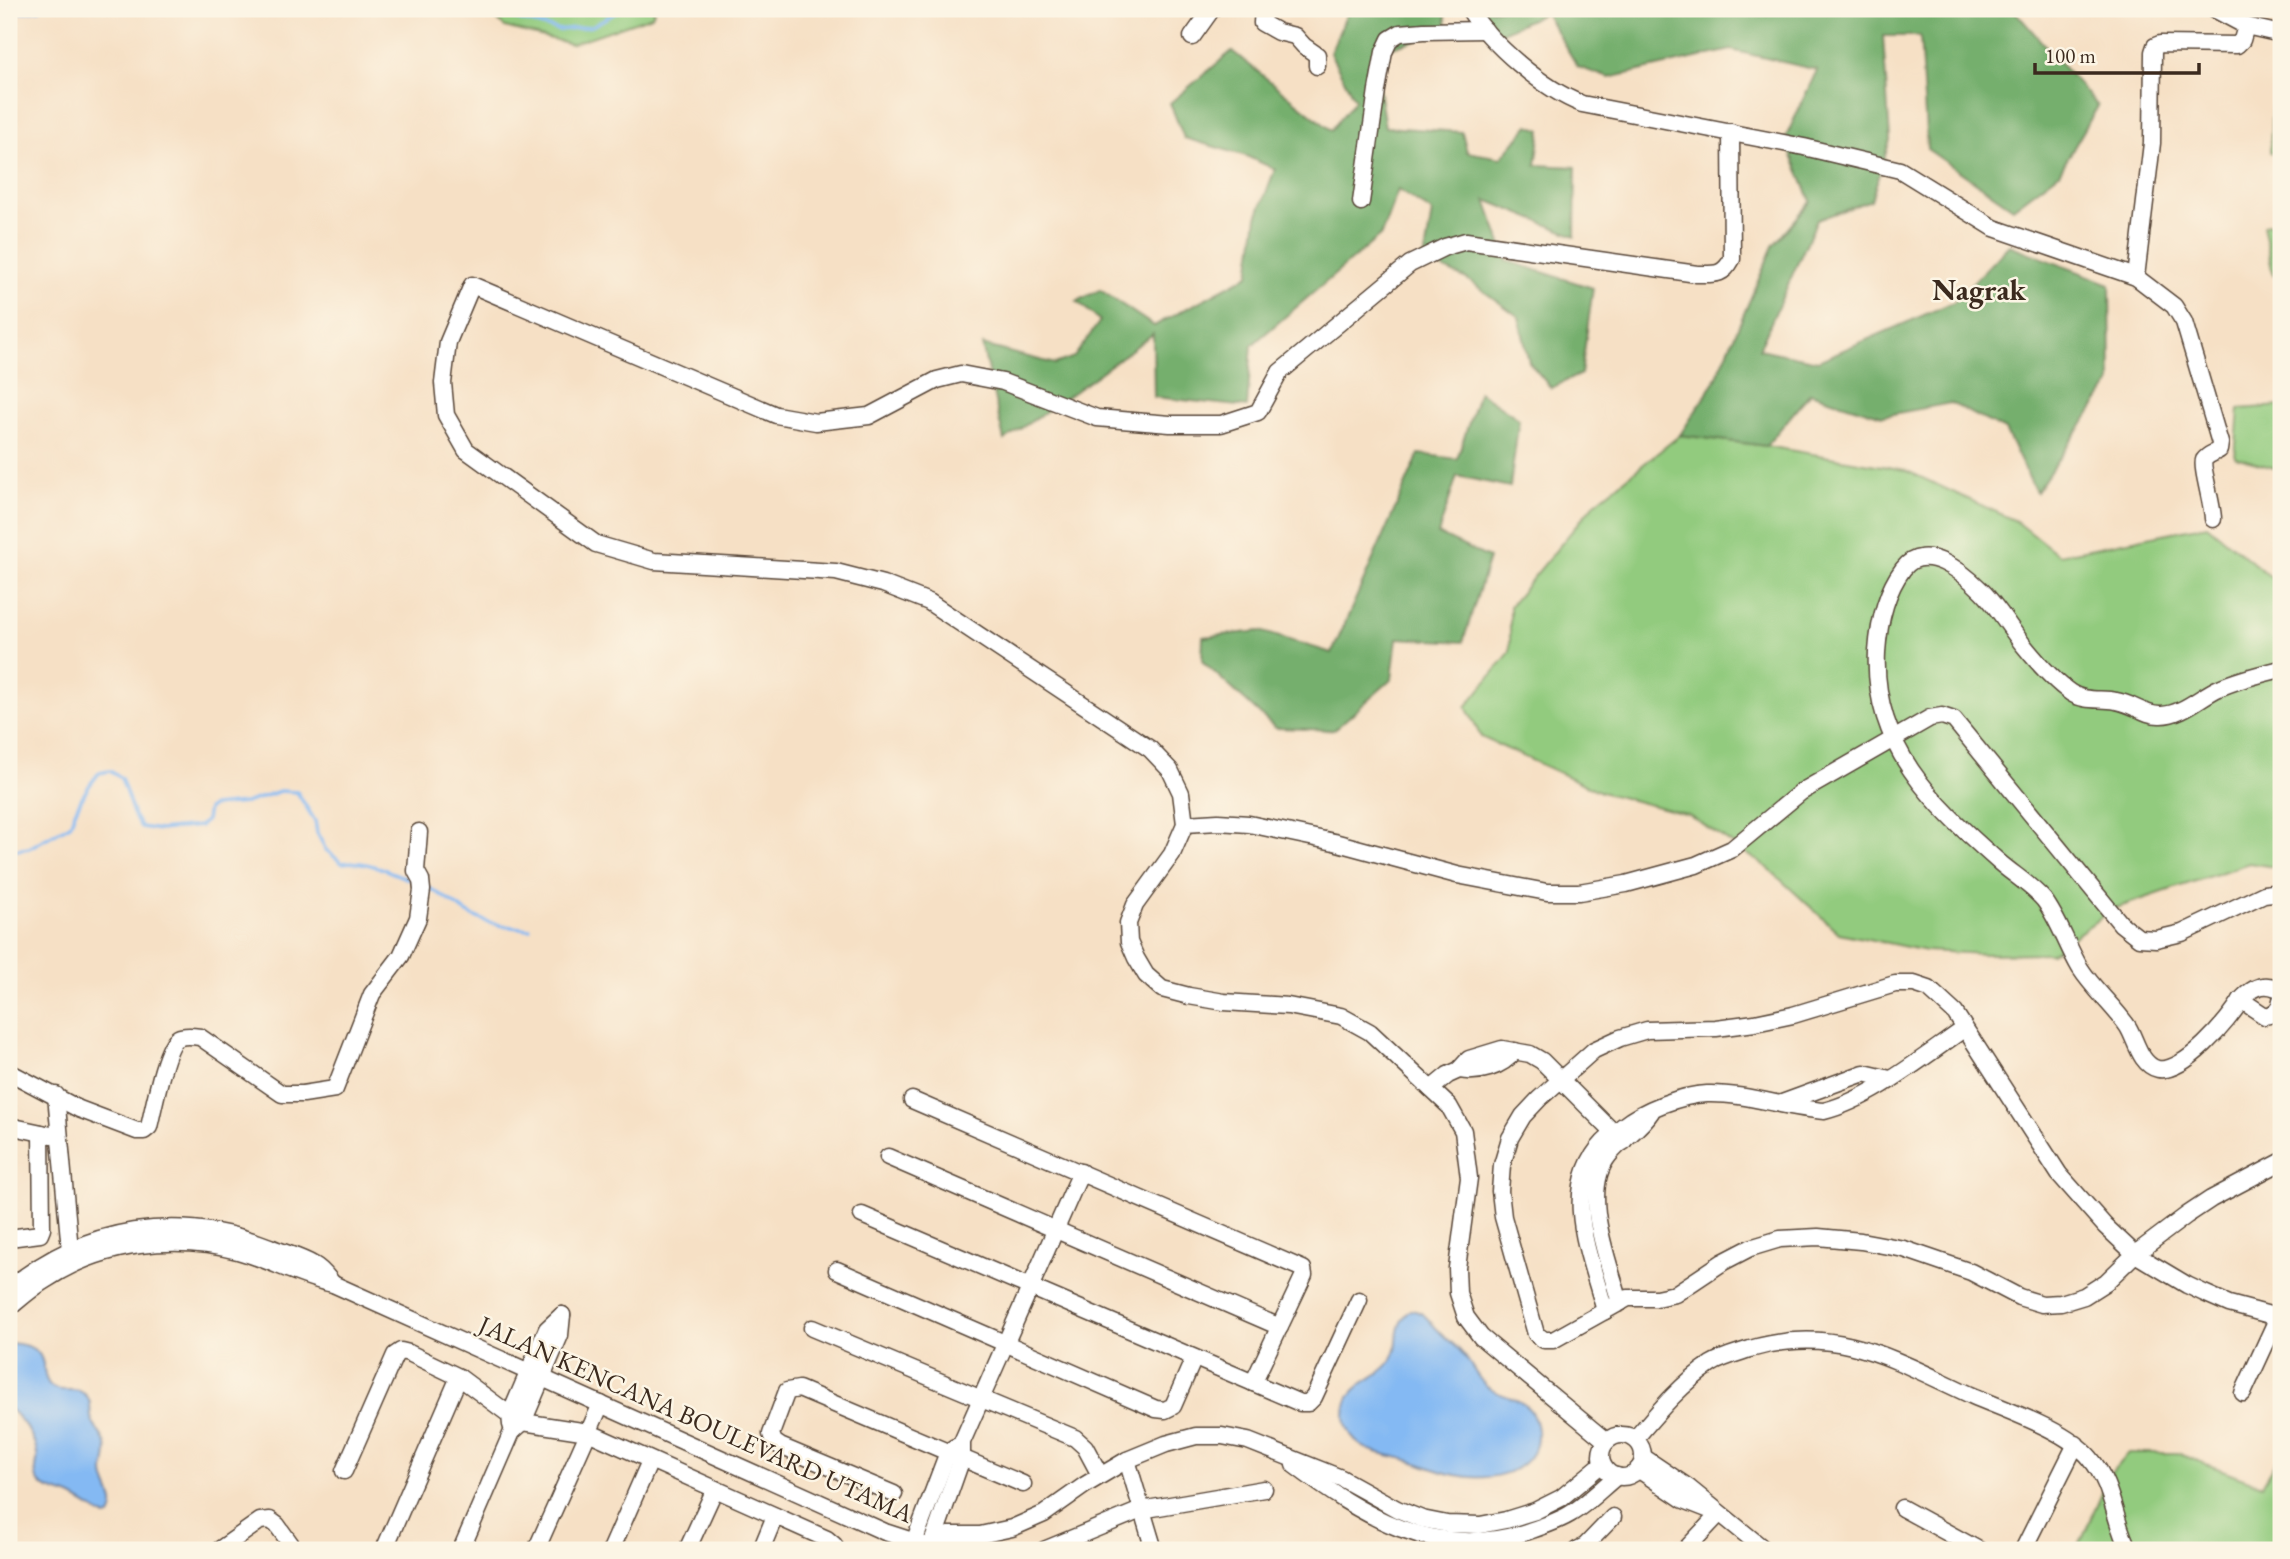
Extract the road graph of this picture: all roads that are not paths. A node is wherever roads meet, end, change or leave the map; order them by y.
1 (1212, 9) edge
2 (1263, 9) edge
3 (1469, 9) edge
4 (2214, 9) edge
5 (2246, 26) junction
6 (1485, 30) junction
7 (2281, 34) edge
8 (1192, 37) dead end
9 (1317, 66) dead end
10 (1731, 132) junction
11 (1362, 202) dead end
12 (2136, 277) junction
13 (2213, 519) dead end
14 (2281, 669) edge
15 (1892, 740) junction
16 (1185, 824) junction
17 (419, 832) dead end
18 (2281, 892) edge
19 (2241, 1000) junction
20 (2279, 1001) edge
21 (1964, 1028) junction
22 (9, 1072) edge
23 (1890, 1079) junction
24 (1560, 1080) junction
25 (1431, 1089) junction
26 (56, 1096) junction
27 (912, 1100) dead end
28 (1780, 1104) junction
29 (9, 1126) edge
30 (41, 1133) junction
31 (60, 1137) junction
32 (1618, 1138) junction
33 (888, 1157) dead end
34 (2281, 1162) edge
35 (1081, 1172) junction
36 (862, 1215) dead end
37 (1055, 1230) junction
38 (9, 1238) edge
39 (2134, 1254) junction
40 (73, 1256) junction
41 (838, 1270) dead end
42 (1030, 1287) junction
43 (9, 1289) edge
44 (1359, 1300) dead end
45 (1612, 1307) junction
46 (9, 1308) edge
47 (2280, 1318) edge
48 (1280, 1327) junction
49 (812, 1328) dead end
50 (1005, 1343) junction
51 (1194, 1357) junction
52 (535, 1376) junction
53 (459, 1377) junction
54 (1254, 1383) junction
55 (2243, 1393) dead end
56 (981, 1399) junction
57 (601, 1404) junction
58 (515, 1423) junction
59 (588, 1432) junction
60 (1635, 1439) junction
61 (1606, 1441) junction
62 (2076, 1444) junction
63 (957, 1451) junction
64 (1274, 1451) junction
65 (1127, 1460) junction
66 (650, 1461) junction
67 (1641, 1463) junction
68 (1602, 1464) junction
69 (344, 1471) dead end
70 (1100, 1475) junction
71 (1616, 1476) junction
72 (1023, 1484) dead end
73 (715, 1489) junction
74 (1264, 1489) dead end
75 (894, 1494) dead end
76 (1902, 1508) dead end
77 (1141, 1510) junction
78 (1719, 1514) junction
79 (775, 1516) junction
80 (1613, 1517) dead end
81 (912, 1546) edge
82 (834, 1548) edge
83 (930, 1548) edge
84 (219, 1550) edge
85 (295, 1550) edge
86 (384, 1550) edge
87 (461, 1550) edge
88 (536, 1550) edge
89 (611, 1550) edge
90 (687, 1550) edge
91 (761, 1550) edge
92 (1044, 1550) edge
93 (1153, 1550) edge
94 (1577, 1550) edge
95 (1685, 1550) edge
96 (1765, 1550) edge
97 (1979, 1550) edge
98 (2023, 1550) edge
99 (2129, 1550) edge

1 - 8 street
2 - 9 street
3 - 6 street
4 - 5 street
5 - 7 street
5 - 12 street
6 - 10 street
6 - 11 street
10 - 12 street
10 - 16 street
12 - 13 street
14 - 15 street
15 - 16 street
15 - 18 street
15 - 19 street
16 - 25 street
17 - 26 street
19 - 20 street
19 - 20 street
21 - 23 street
21 - 24 street
21 - 39 street
22 - 26 street
23 - 28 street
23 - 28 street
24 - 25 street
24 - 32 street
24 - 45 street
25 - 61 street
26 - 31 street
27 - 35 street
28 - 32 street
29 - 30 street
30 - 31 street
30 - 38 street
31 - 40 street
32 - 45 street
33 - 37 street
34 - 39 street
35 - 37 street
35 - 48 street
36 - 42 street
37 - 42 street
37 - 48 street
39 - 45 street
39 - 47 street
40 - 43 street, JALAN KENCANA BOULEVARD UTAMA
40 - 46 street, JALAN KENCANA BOULEVARD UTAMA
40 - 52 street, JALAN KENCANA BOULEVARD UTAMA
41 - 50 street
42 - 50 street
42 - 51 street
44 - 54 street
47 - 55 street
48 - 54 street
49 - 56 street
50 - 51 street
50 - 56 street
51 - 54 street
52 - 57 street, JALAN KENCANA BOULEVARD UTAMA
52 - 58 street
53 - 58 street
53 - 69 street
53 - 86 street
56 - 63 street
56 - 70 street
57 - 59 street
57 - 81 street, JALAN KENCANA BOULEVARD UTAMA
58 - 59 street
58 - 87 street
59 - 66 street
59 - 88 street
60 - 61 street
60 - 62 street
60 - 67 street
61 - 68 street
62 - 98 street
62 - 99 street
63 - 72 street
63 - 75 street
63 - 81 street
63 - 83 street
64 - 65 street, JALAN KENCANA BOULEVARD UTAMA
64 - 68 street, JALAN KENCANA BOULEVARD UTAMA
64 - 71 street, JALAN KENCANA BOULEVARD UTAMA
65 - 70 street, JALAN KENCANA BOULEVARD UTAMA
65 - 77 street
66 - 73 street
66 - 89 street
67 - 71 street
67 - 78 street
68 - 71 street
70 - 83 street, JALAN KENCANA BOULEVARD UTAMA
73 - 79 street
73 - 90 street
74 - 77 street
76 - 97 street
77 - 92 street
77 - 93 street
78 - 95 street
78 - 96 street
79 - 82 street
79 - 91 street
80 - 94 street
81 - 83 street, JALAN KENCANA BOULEVARD UTAMA
84 - 85 street

